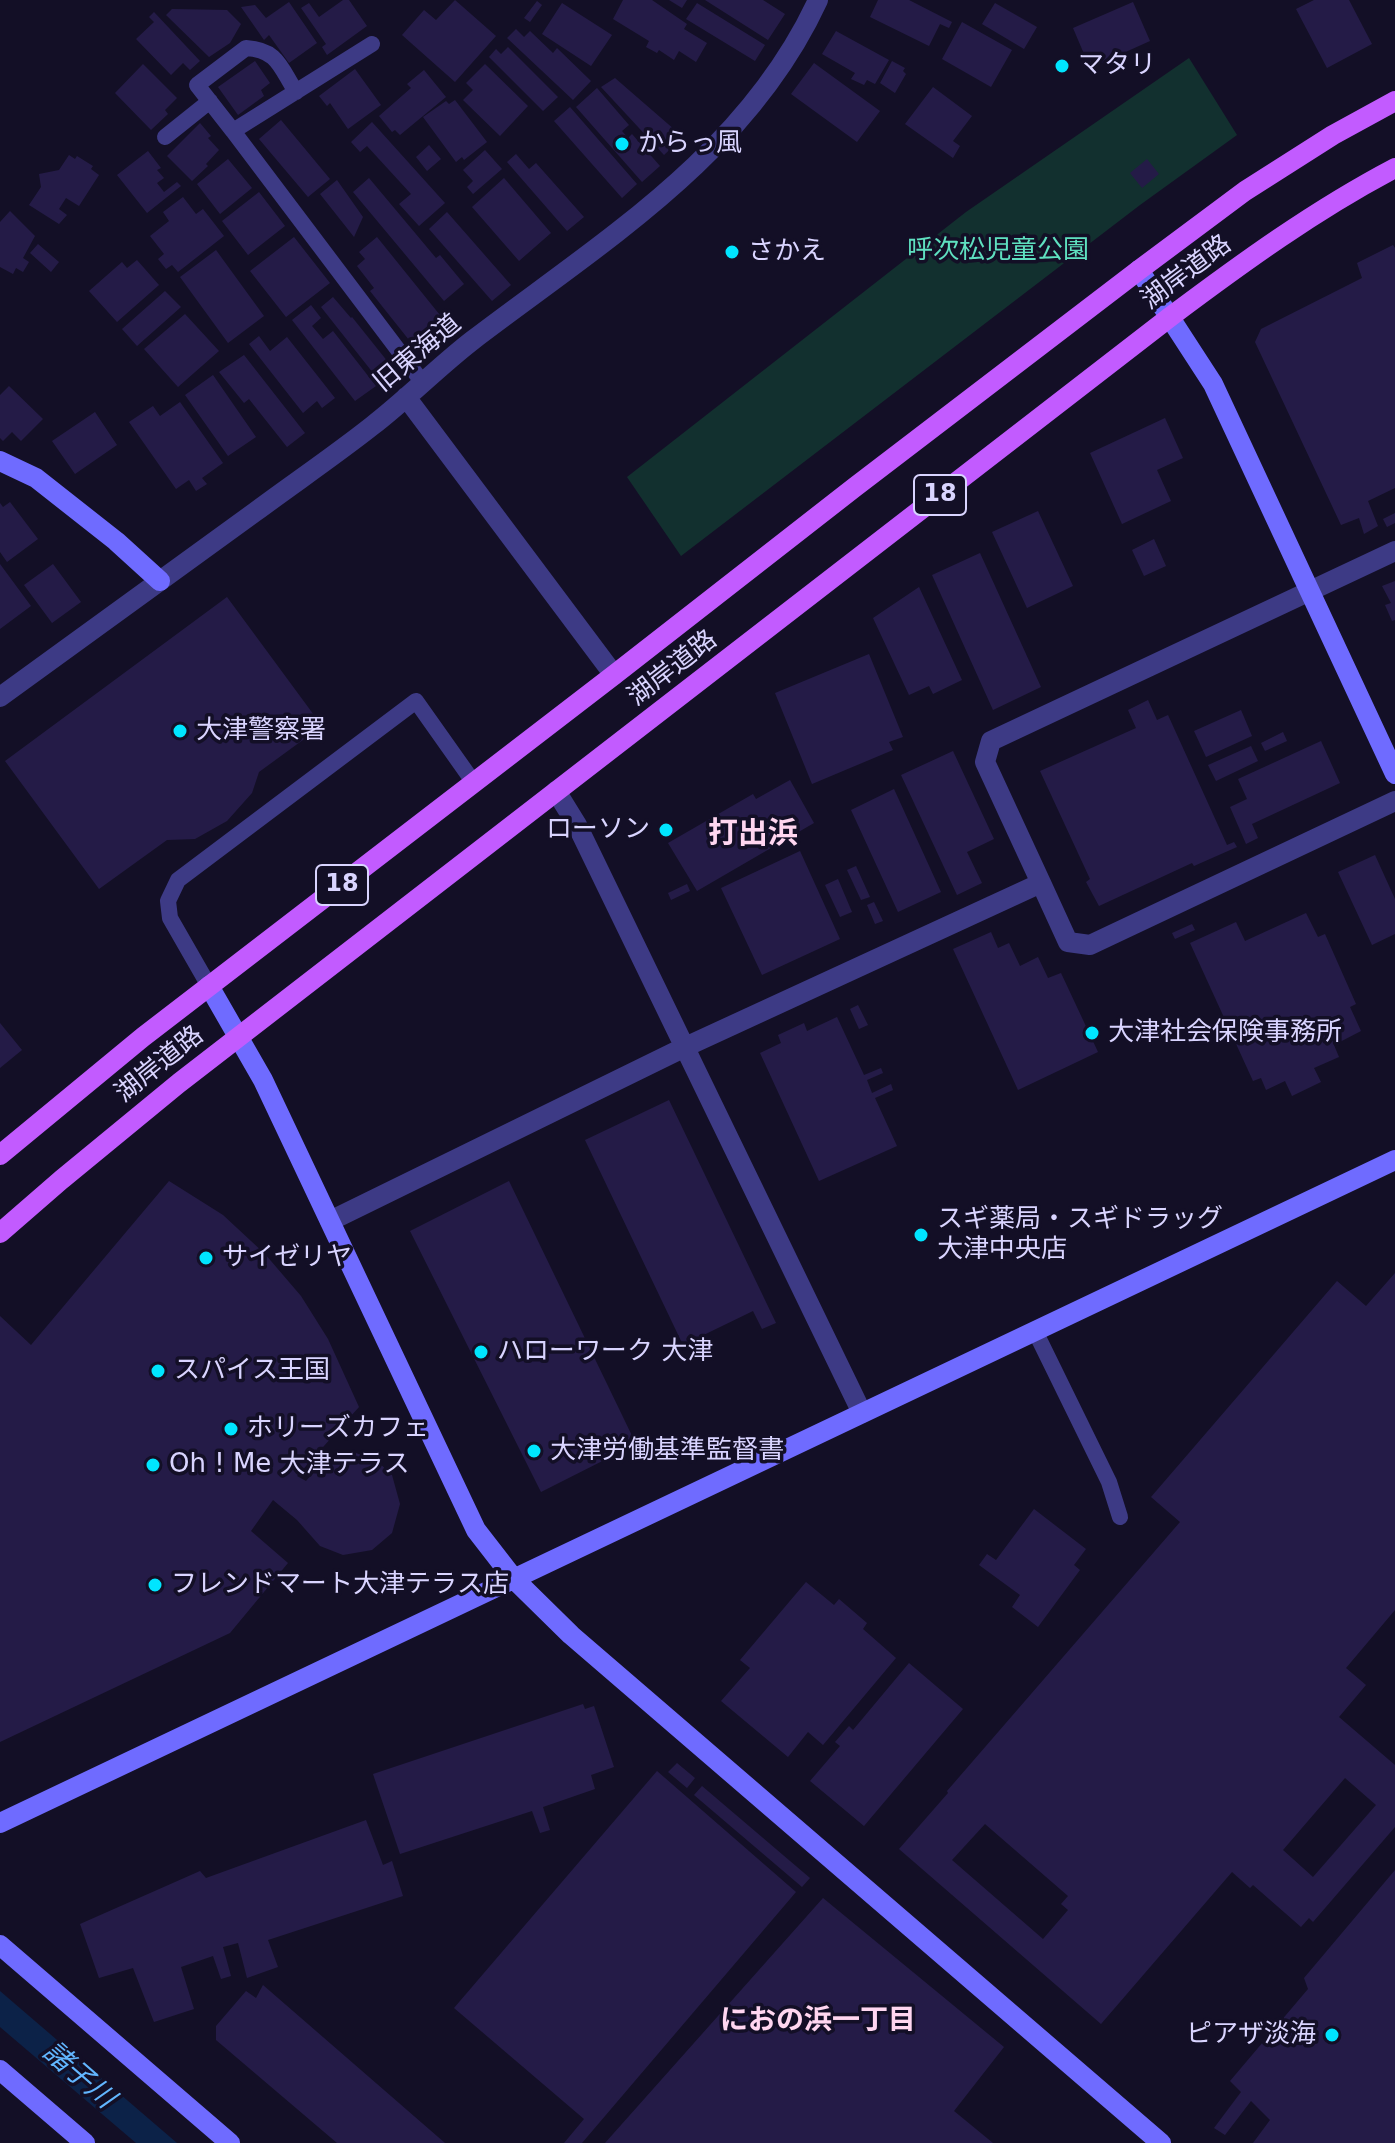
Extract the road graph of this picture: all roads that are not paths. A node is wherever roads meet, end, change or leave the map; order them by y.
1 (818, 0) edge
2 (372, 44) dead end
3 (296, 92) junction
4 (210, 101) junction
5 (1395, 101) edge
6 (233, 131) junction
7 (165, 137) dead end
8 (1395, 168) edge
9 (1139, 270) junction
10 (1170, 317) junction
11 (423, 383) junction
12 (406, 397) junction
13 (0, 461) edge
14 (1395, 551) edge
15 (160, 581) junction
16 (1310, 591) junction
17 (614, 675) junction
18 (0, 697) edge
19 (1395, 774) edge
20 (474, 783) junction
21 (556, 791) junction
22 (1395, 801) edge
23 (1041, 883) junction
24 (209, 986) junction
25 (238, 1037) junction
26 (683, 1048) junction
27 (0, 1155) edge
28 (1395, 1160) edge
29 (330, 1221) junction
30 (0, 1233) edge
31 (1035, 1331) junction
32 (862, 1413) junction
33 (1120, 1517) dead end
34 (514, 1579) junction
35 (0, 1823) edge
36 (0, 1945) edge
37 (0, 2070) edge
38 (85, 2143) edge
39 (230, 2143) edge
40 (1161, 2143) edge

1 - 11 street, 旧東海道
2 - 3 lane
3 - 4 lane
3 - 6 lane
4 - 6 lane
4 - 7 lane
5 - 9 main road, 湖岸道路 / 18
6 - 11 lane
8 - 10 main road, 湖岸道路 / 18
9 - 10 street
9 - 17 main road, 湖岸道路 / 18
10 - 16 street
10 - 21 main road, 湖岸道路 / 18
11 - 12 street, 旧東海道
12 - 15 street, 旧東海道
12 - 17 street
13 - 15 street
14 - 16 street
15 - 18 street, 旧東海道
16 - 19 street
16 - 23 street
17 - 20 main road, 湖岸道路 / 18
20 - 24 main road, 湖岸道路 / 18
20 - 24 lane
21 - 25 main road, 湖岸道路 / 18
21 - 26 street
22 - 23 street
23 - 26 street
24 - 25 street
24 - 27 main road, 湖岸道路 / 18
25 - 29 street
25 - 30 main road, 湖岸道路 / 18
26 - 29 street
26 - 32 street
28 - 31 street
29 - 34 street
31 - 32 street
31 - 33 lane
32 - 34 street
34 - 35 street
34 - 40 street
36 - 39 street
37 - 38 street

